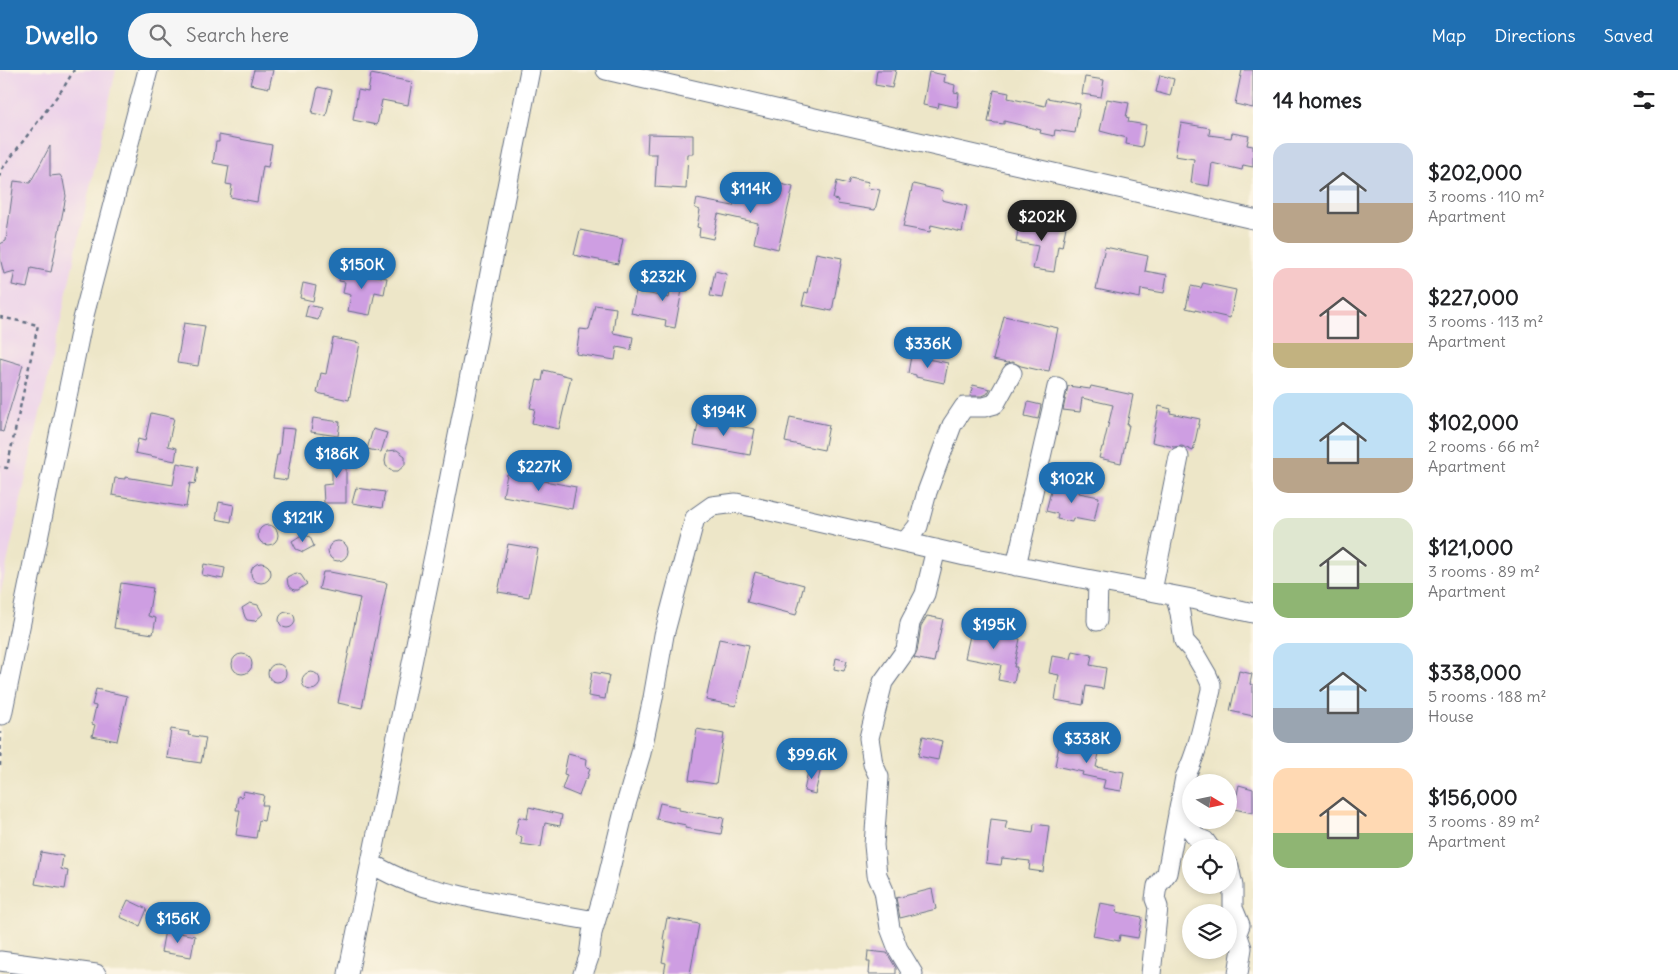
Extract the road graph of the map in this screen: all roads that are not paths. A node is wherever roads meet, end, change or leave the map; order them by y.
1 (148, 70) edge
2 (530, 70) edge
3 (606, 70) edge
4 (1253, 219) edge
5 (1012, 373) dead end
6 (1058, 387) dead end
7 (1179, 457) dead end
8 (905, 542) junction
9 (936, 549) junction
10 (1016, 566) junction
11 (1098, 581) junction
12 (1152, 592) junction
13 (1175, 596) junction
14 (1253, 613) edge
15 (1097, 621) dead end
16 (2, 715) road end
17 (1178, 812) junction
18 (1200, 839) edge
19 (371, 862) junction
20 (1233, 894) edge
21 (595, 920) junction
22 (0, 960) edge
23 (96, 974) edge
24 (348, 974) edge
25 (584, 974) edge
26 (913, 974) edge
27 (1151, 974) edge
28 (1238, 974) edge

1 - 16 street
2 - 19 street
3 - 4 street
5 - 8 street
6 - 10 street
7 - 12 street
8 - 9 street
8 - 21 street
9 - 10 street
9 - 26 street
10 - 11 street
11 - 12 street
11 - 15 street
12 - 13 street
13 - 14 street
13 - 17 street
17 - 18 street
17 - 27 street
19 - 21 street
19 - 24 street
20 - 28 street
21 - 25 street
22 - 23 street

